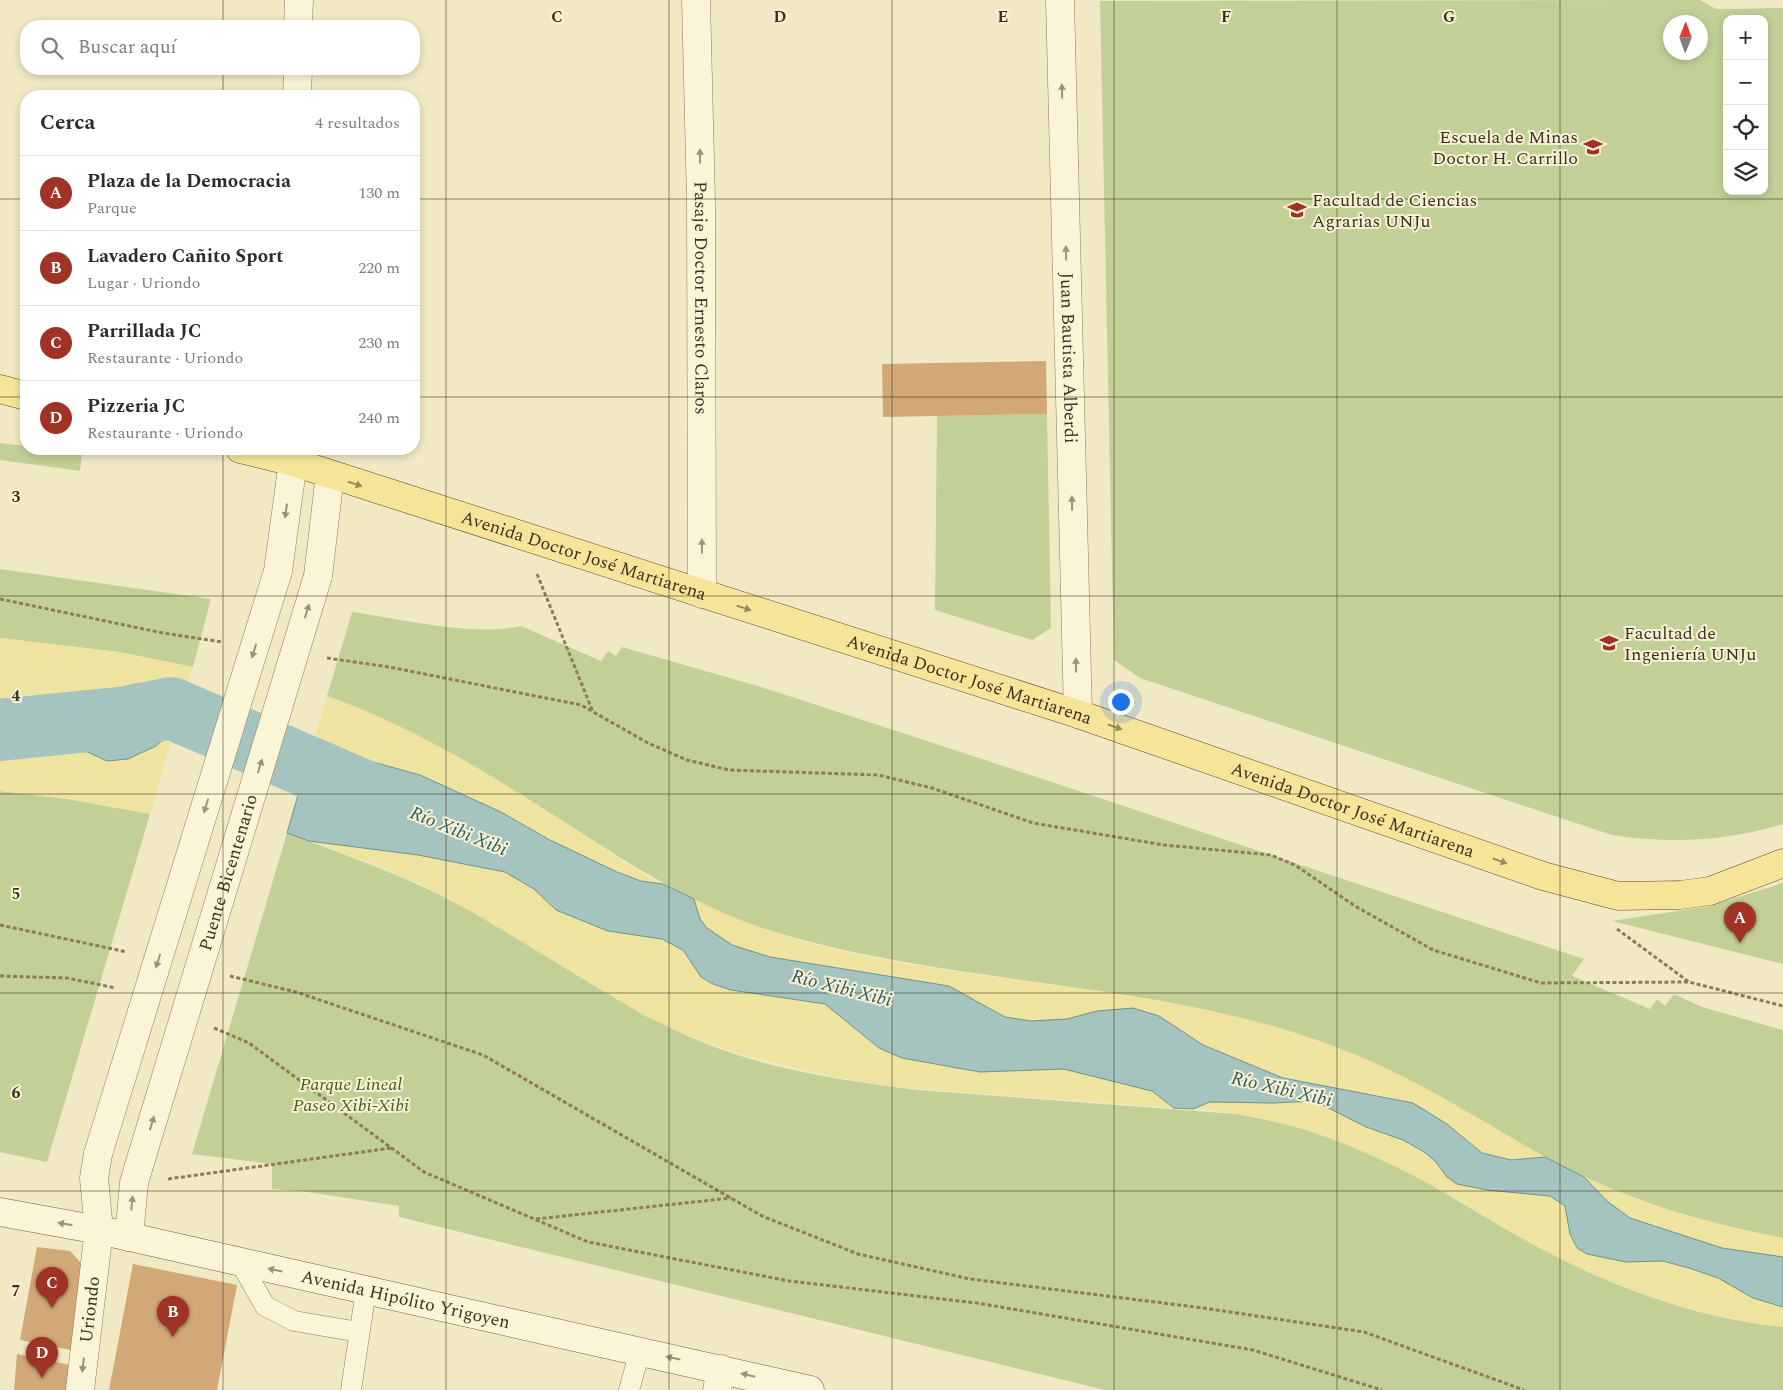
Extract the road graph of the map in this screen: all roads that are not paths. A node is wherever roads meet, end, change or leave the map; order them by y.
1 (299, 0) edge
2 (696, 0) edge
3 (1060, 0) edge
4 (298, 20) edge
5 (298, 75) edge
6 (297, 90) edge
7 (0, 389) edge
8 (20, 394) edge
9 (293, 456) edge
10 (330, 475) junction
11 (702, 594) junction
12 (1078, 714) junction
13 (1783, 863) edge
14 (0, 1212) edge
15 (99, 1230) junction
16 (129, 1237) junction
17 (240, 1262) junction
18 (366, 1290) junction
19 (360, 1332) junction
20 (640, 1351) junction
21 (719, 1379) edge
22 (80, 1390) edge
23 (351, 1390) edge
24 (629, 1390) edge
25 (810, 1390) edge

1 - 4 street
11 -> 2 street, Pasaje Doctor Ernesto Claros
12 -> 3 street, Juan Bautista Alberdi
5 - 6 street
7 - 8 main road
9 - 10 main road, Avenida Doctor José Martiarena
9 -> 15 street, Uriondo, bridge
10 -> 11 main road, Avenida Doctor José Martiarena
16 -> 10 street, Puente Bicentenario, bridge
11 -> 12 main road, Avenida Doctor José Martiarena
12 -> 13 main road, Avenida Doctor José Martiarena
15 -> 14 street, Avenida Hipólito Yrigoyen
15 - 16 street, Avenida Hipólito Yrigoyen
15 -> 22 street, Uriondo
16 - 17 street, Avenida Hipólito Yrigoyen
18 -> 17 street, Avenida Hipólito Yrigoyen
17 - 19 lane
18 - 19 lane
18 - 20 street, Avenida Hipólito Yrigoyen
19 - 23 lane
21 -> 20 street, Avenida Hipólito Yrigoyen
20 - 24 lane
25 -> 21 street, Avenida Hipólito Yrigoyen

